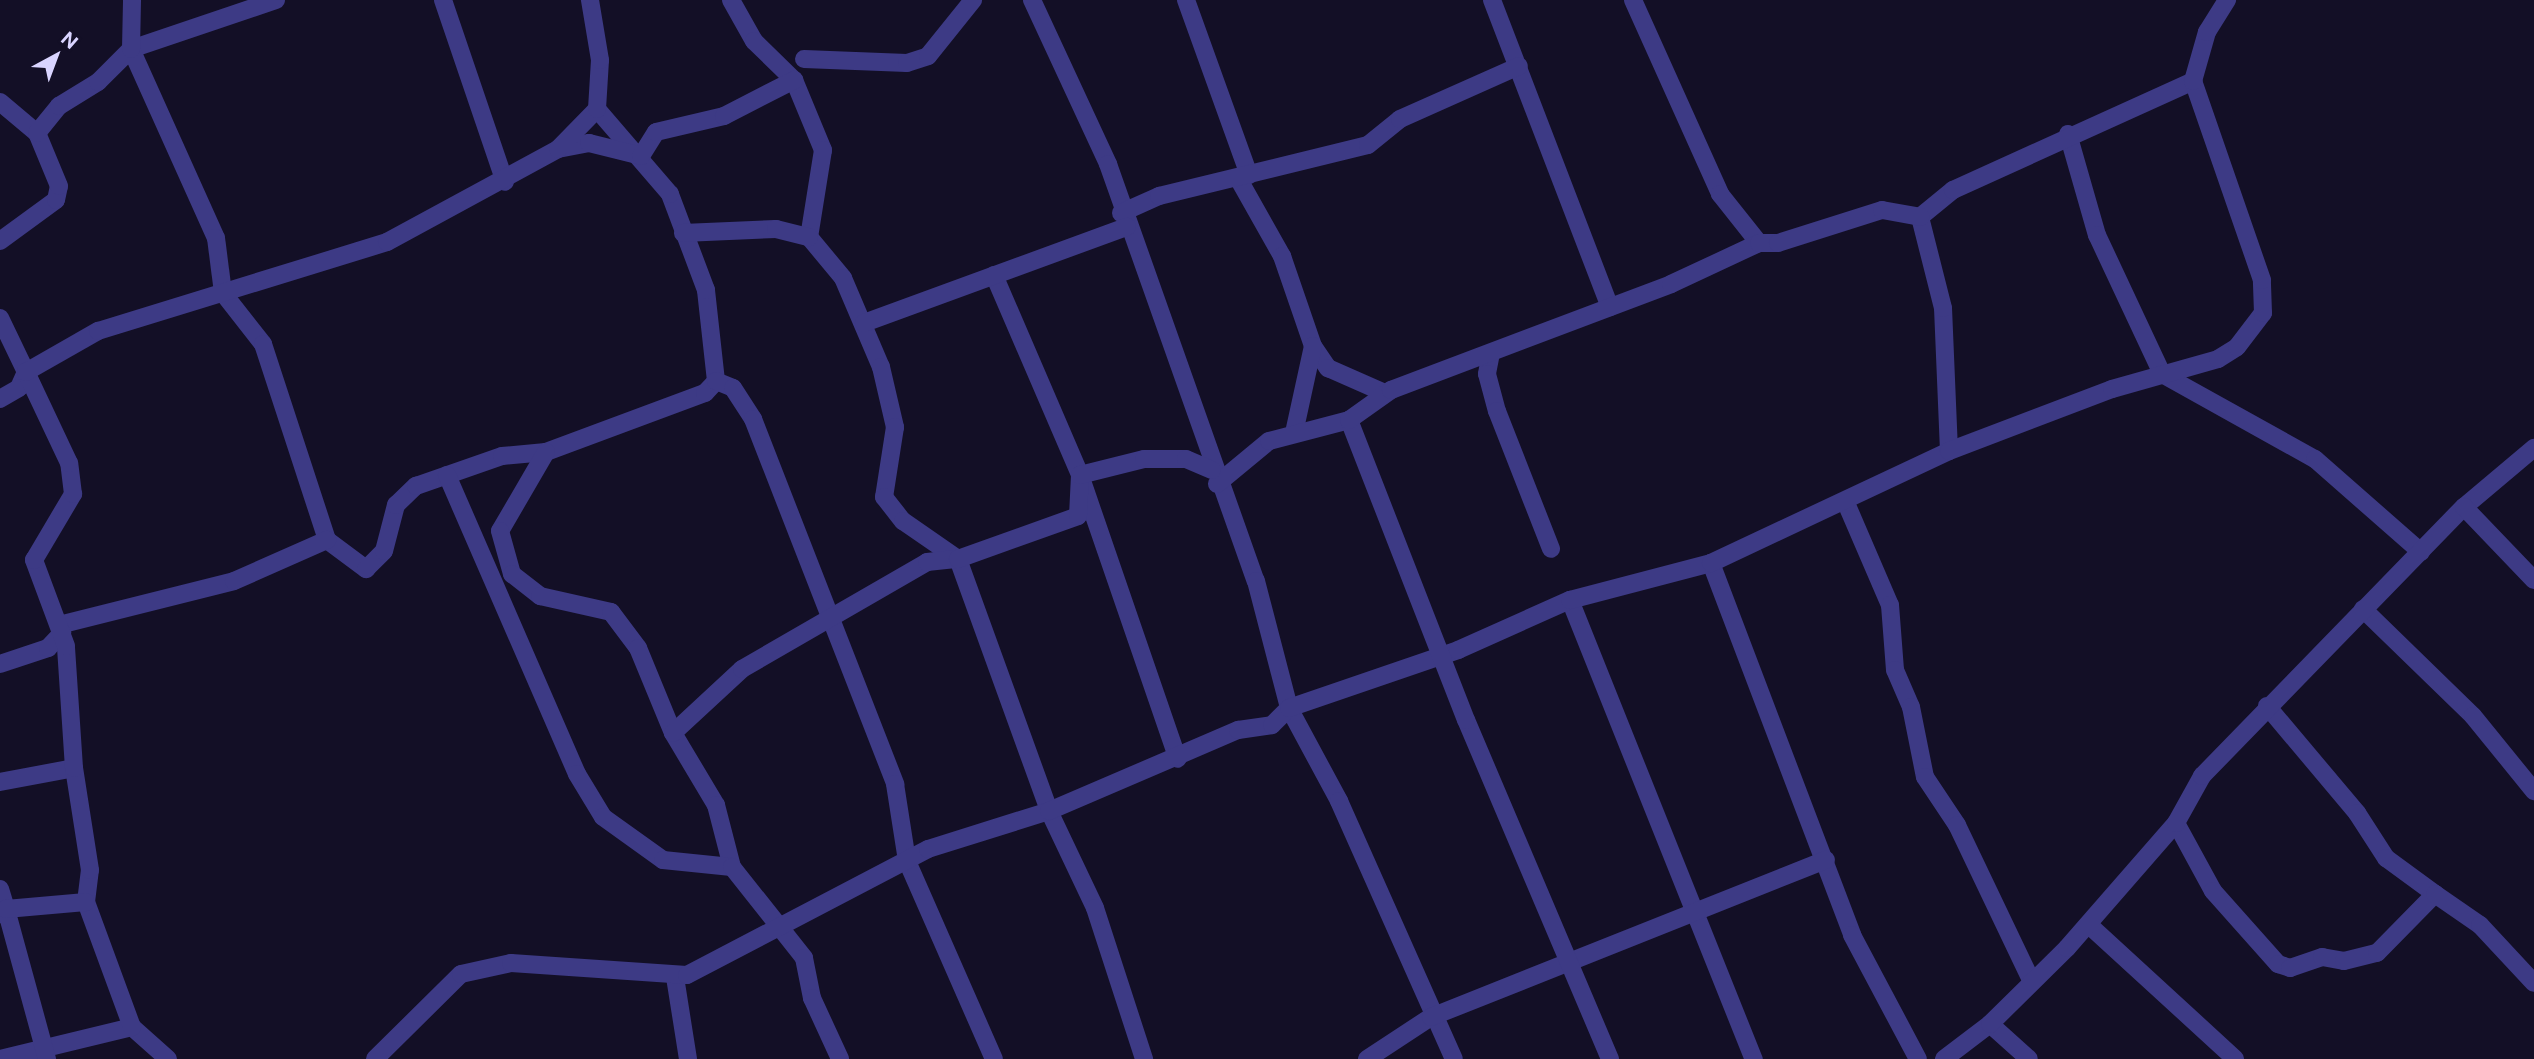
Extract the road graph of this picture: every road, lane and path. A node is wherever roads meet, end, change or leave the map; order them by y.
1 (132, 0) edge
2 (276, 0) edge
3 (443, 0) edge
4 (590, 0) edge
5 (731, 0) edge
6 (973, 0) edge
7 (1032, 0) edge
8 (1186, 0) edge
9 (1492, 0) edge
10 (1633, 0) edge
11 (2227, 0) edge
12 (131, 49) junction
13 (804, 59) dead end
14 (1519, 66) junction
15 (794, 80) junction
16 (2193, 81) junction
17 (0, 102) edge
18 (597, 109) junction
19 (37, 133) junction
20 (2068, 134) junction
21 (558, 149) junction
22 (641, 156) junction
23 (1243, 176) junction
24 (505, 182) junction
25 (1920, 218) junction
26 (1124, 220) junction
27 (683, 233) junction
28 (809, 237) junction
29 (1, 238) edge
30 (1759, 243) junction
31 (994, 275) junction
32 (223, 293) junction
33 (1610, 307) junction
34 (0, 318) edge
35 (864, 323) junction
36 (1313, 346) junction
37 (1491, 353) junction
38 (26, 372) junction
39 (2162, 374) junction
40 (716, 381) junction
41 (1385, 393) junction
42 (0, 399) edge
43 (1349, 420) junction
44 (1294, 433) junction
45 (2534, 447) edge
46 (1949, 451) junction
47 (546, 452) junction
48 (447, 475) junction
49 (1080, 475) junction
50 (1214, 477) junction
51 (1846, 503) junction
52 (2465, 507) junction
53 (327, 540) junction
54 (1551, 549) dead end
55 (2421, 552) junction
56 (958, 559) junction
57 (1711, 563) junction
58 (2534, 580) edge
59 (1570, 600) junction
60 (2363, 609) junction
61 (827, 615) junction
62 (61, 629) junction
63 (1442, 655) junction
64 (0, 664) edge
65 (2267, 706) junction
66 (1289, 708) junction
67 (673, 733) junction
68 (1178, 759) junction
69 (74, 768) junction
70 (0, 782) edge
71 (2534, 791) edge
72 (1049, 811) junction
73 (2176, 823) junction
74 (1826, 860) junction
75 (907, 861) junction
76 (732, 867) junction
77 (0, 889) edge
78 (2435, 894) junction
79 (86, 902) junction
80 (1697, 910) junction
81 (3, 911) edge
82 (781, 922) junction
83 (2088, 925) junction
84 (1572, 962) junction
85 (675, 977) junction
86 (2031, 980) junction
87 (2534, 983) edge
88 (1431, 1017) junction
89 (1990, 1024) junction
90 (132, 1027) junction
91 (45, 1052) edge
92 (0, 1059) edge
93 (168, 1059) edge
94 (375, 1059) edge
95 (688, 1059) edge
96 (840, 1059) edge
97 (994, 1059) edge
98 (1144, 1059) edge
99 (1367, 1059) edge
100 (1454, 1059) edge
101 (1610, 1059) edge
102 (1754, 1059) edge
103 (1917, 1059) edge
104 (1944, 1059) edge
105 (2029, 1059) edge
106 (2235, 1059) edge

1 - 12 street
2 - 12 street
3 - 24 street
4 - 18 street
5 - 15 street
6 - 13 street
7 - 26 street
8 - 23 street
9 - 14 street
10 - 30 street
11 - 16 street
12 - 19 street
12 - 32 street
14 - 23 street
14 - 33 street
15 - 22 street
15 - 28 street
16 - 20 street
16 - 39 street
17 - 19 street
18 - 21 street
18 - 22 street
19 - 29 street
20 - 25 street
20 - 39 street
21 - 22 street
21 - 24 street
22 - 27 street
23 - 26 street
23 - 36 street
24 - 32 street
25 - 30 street
25 - 46 street
26 - 31 street
26 - 50 street
27 - 28 street
27 - 40 street
28 - 35 street
30 - 33 street
31 - 35 street
31 - 49 street
32 - 38 street
32 - 53 street
33 - 37 street
34 - 38 street
35 - 56 street
36 - 41 street
36 - 44 street
37 - 41 street
37 - 54 street
38 - 42 street
38 - 62 street
39 - 46 street
39 - 55 street
40 - 47 street
40 - 61 street
41 - 43 street
43 - 44 street
43 - 63 street
44 - 50 street
45 - 52 street
46 - 51 street
47 - 48 street
47 - 67 street
48 - 53 street
48 - 76 street
49 - 50 street
49 - 56 street
49 - 68 street
50 - 66 street
51 - 57 street
51 - 86 street
52 - 55 street
52 - 58 street
53 - 62 street
55 - 60 street
56 - 61 street
56 - 72 street
57 - 59 street
57 - 74 street
59 - 63 street
59 - 80 street
60 - 65 street
60 - 71 street
61 - 67 street
61 - 75 street
62 - 64 street
62 - 69 street
63 - 66 street
63 - 84 street
65 - 73 street
65 - 78 street
66 - 68 street
66 - 88 street
67 - 76 street
68 - 72 street
69 - 70 street
69 - 79 street
72 - 75 street
72 - 98 street
73 - 78 street
73 - 83 street
74 - 80 street
74 - 103 street
75 - 82 street
75 - 97 street
76 - 82 street
77 - 81 street
78 - 87 street
79 - 81 street
79 - 90 street
80 - 84 street
80 - 102 street
81 - 91 street
82 - 85 street
82 - 96 street
83 - 86 street
83 - 106 street
84 - 88 street
84 - 101 street
85 - 94 street
85 - 95 street
86 - 89 street
88 - 99 street
88 - 100 street
89 - 104 street
89 - 105 street
90 - 91 street
90 - 93 street
91 - 92 street

